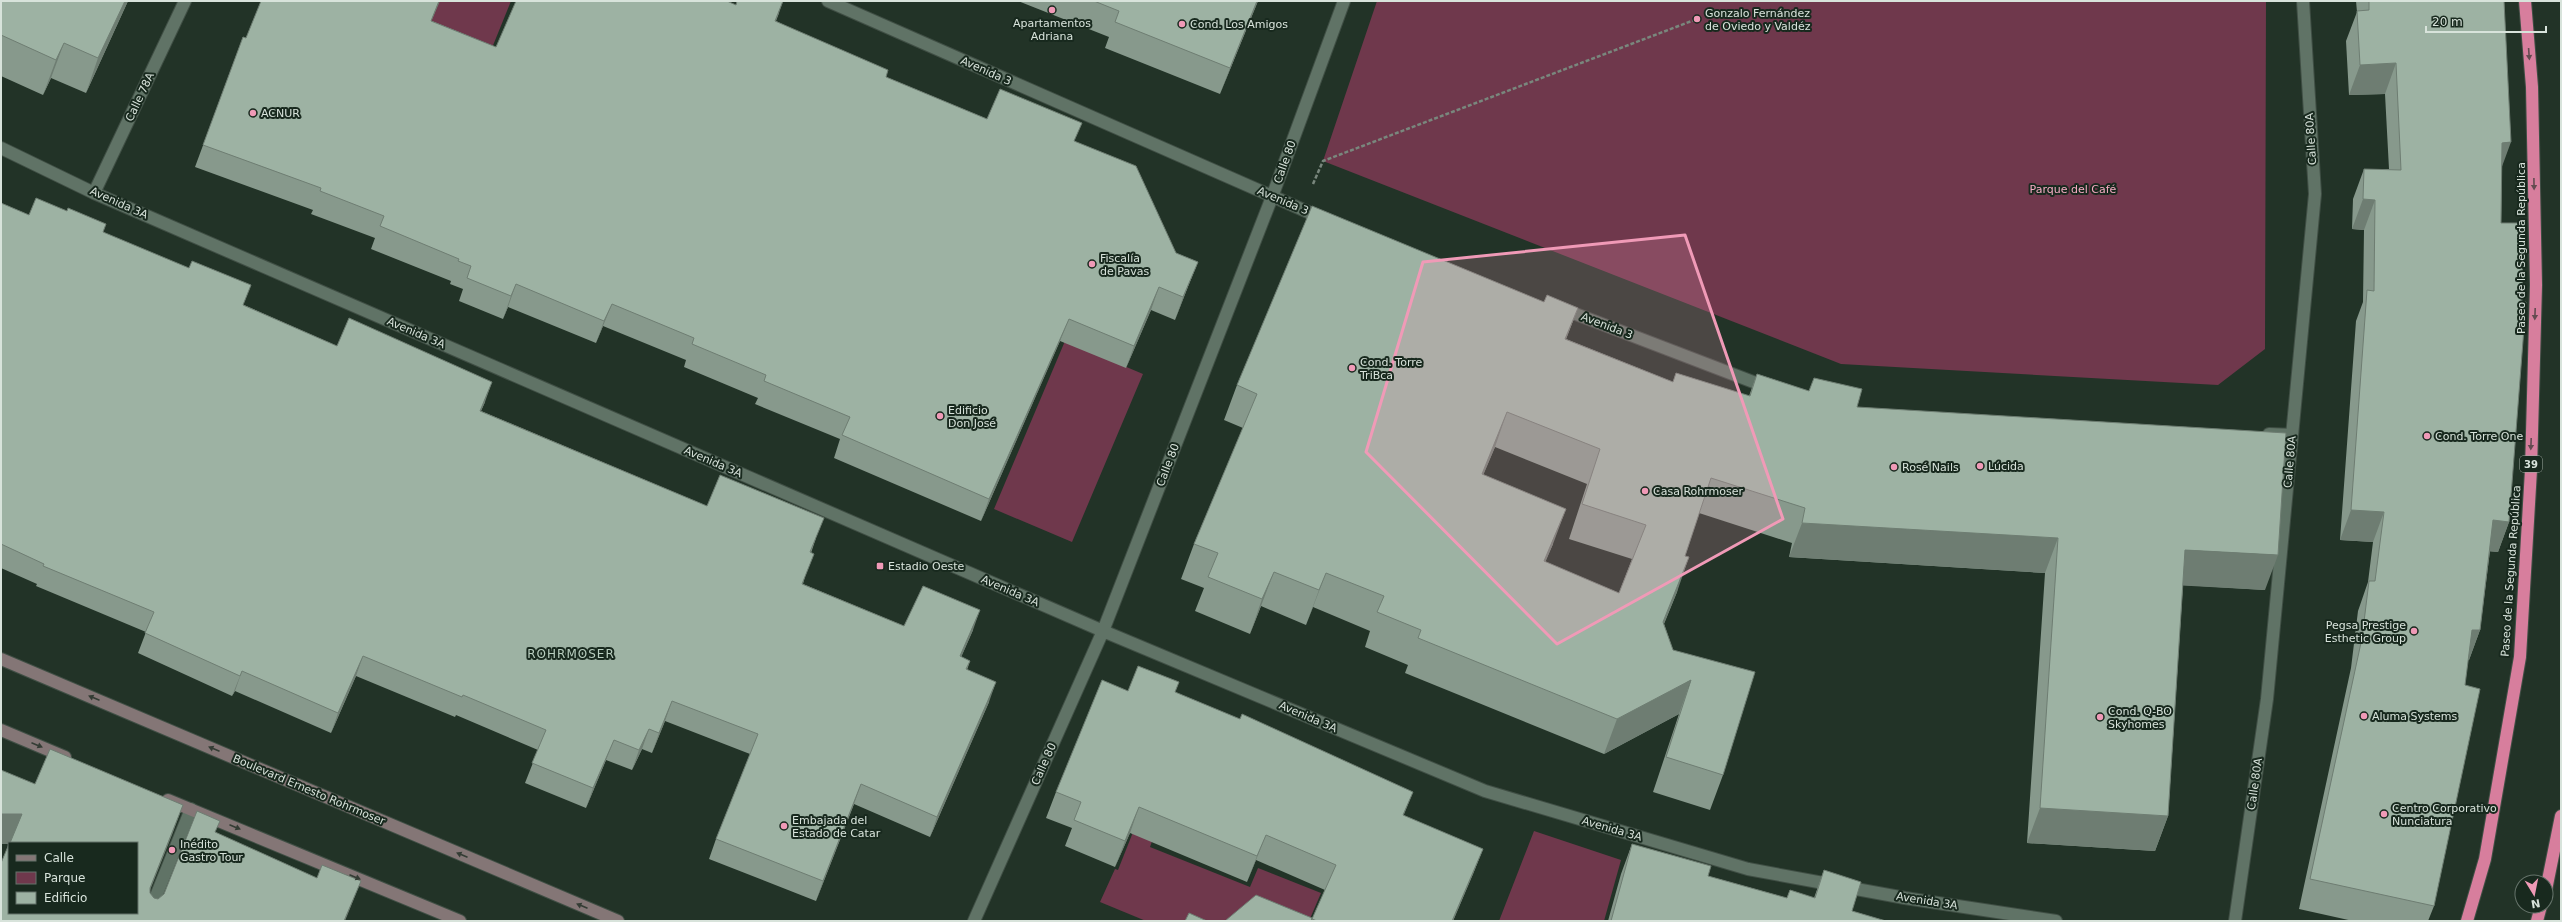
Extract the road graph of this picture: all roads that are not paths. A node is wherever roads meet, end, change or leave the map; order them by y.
1 (185, 1) edge
2 (828, 1) edge
3 (1344, 1) edge
4 (2303, 1) edge
5 (2525, 1) edge
6 (1, 148) edge
7 (94, 193) junction
8 (1272, 197) junction
9 (1339, 224) edge
10 (1547, 303) edge
11 (1784, 393) edge
12 (2260, 434) edge
13 (2292, 435) junction
14 (1103, 631) junction
15 (1, 659) edge
16 (1, 730) edge
17 (74, 761) edge
18 (155, 794) edge
19 (191, 809) junction
20 (2561, 816) edge
21 (2549, 874) edge
22 (146, 921) edge
23 (460, 921) edge
24 (618, 921) edge
25 (974, 921) edge
26 (2056, 921) edge
27 (2235, 921) edge
28 (2467, 921) edge

1 - 7 street, Calle 78A
2 - 8 street, Avenida 3
3 - 8 street, Calle 80
4 - 13 street, Calle 80A
5 -> 28 highway, Paseo de la Segunda República / 39
6 - 7 street, Avenida 3A
7 - 14 street, Avenida 3A
8 - 9 street, Avenida 3
8 - 14 street, Calle 80
10 - 11 street, Avenida 3
12 - 13 street
13 - 27 street, Calle 80A
14 - 25 street, Calle 80
14 - 26 street, Avenida 3A
24 -> 15 main road, Boulevard Ernesto Rohrmoser
16 -> 17 main road
18 - 19 main road
19 - 22 street
19 -> 23 main road
20 - 21 highway

